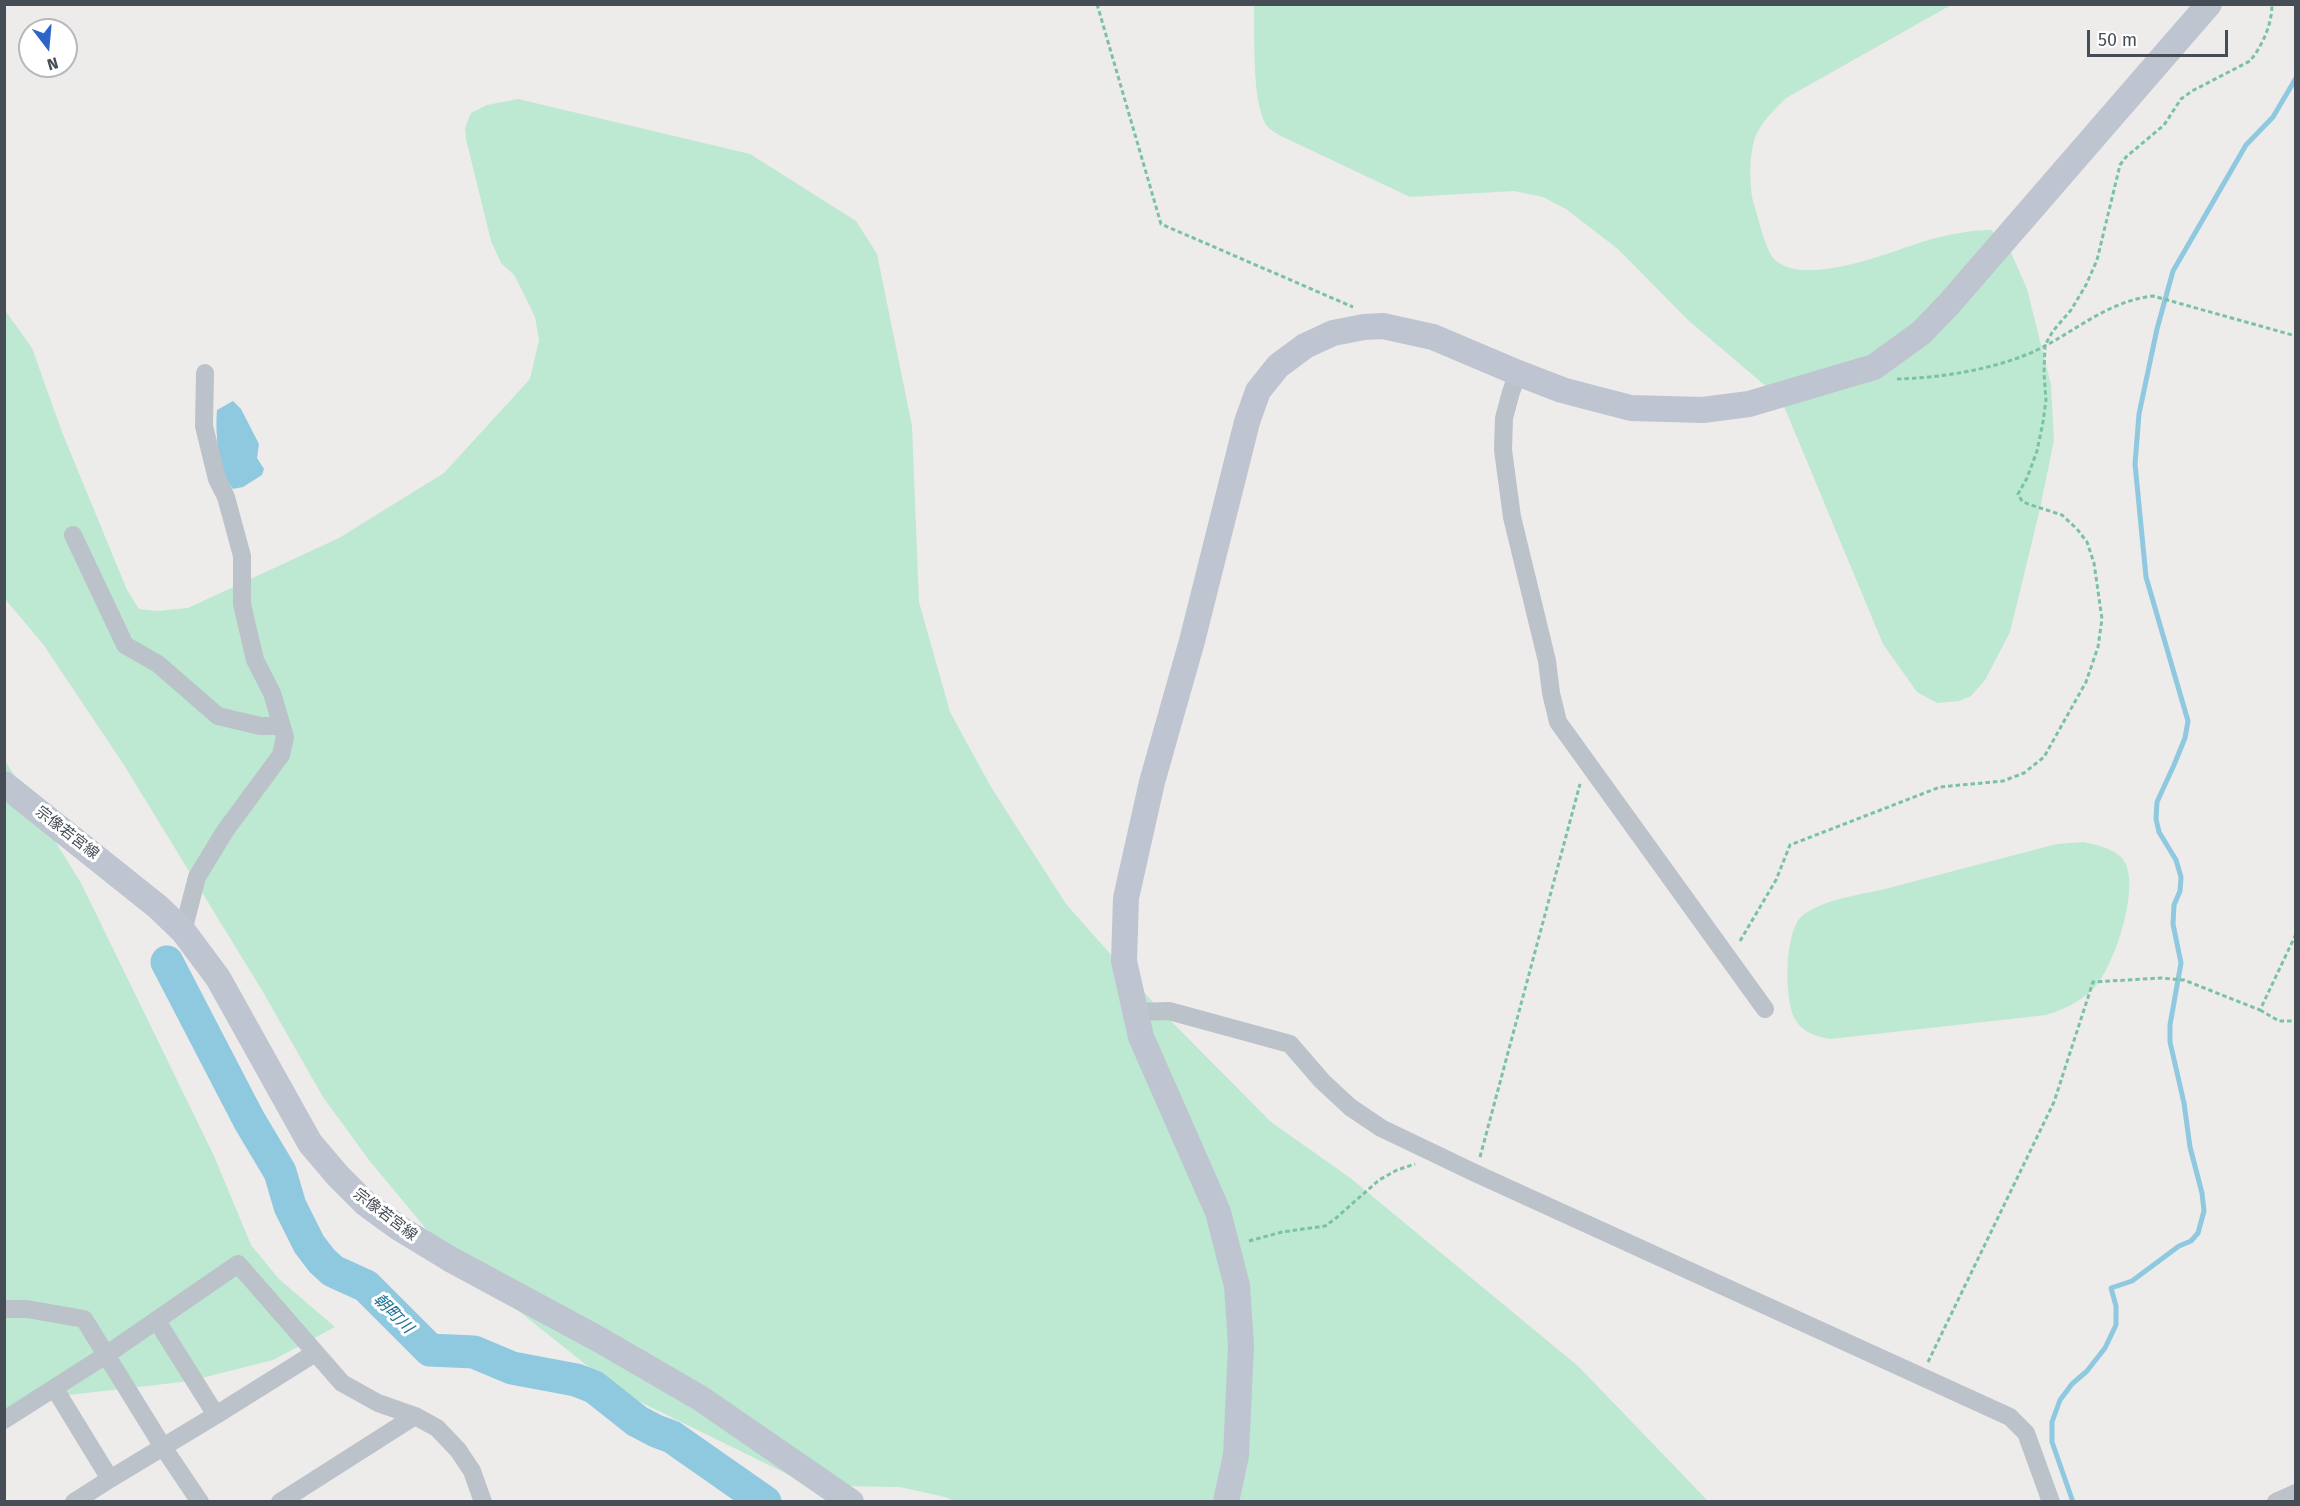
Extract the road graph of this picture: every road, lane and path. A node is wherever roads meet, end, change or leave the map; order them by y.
1 (1097, 4) edge
2 (2209, 4) edge
3 (2272, 4) edge
4 (1362, 311) dead end
5 (2295, 336) edge
6 (2045, 345) junction
7 (1874, 367) junction
8 (205, 373) dead end
9 (1518, 373) junction
10 (73, 535) dead end
11 (281, 726) junction
12 (1586, 761) junction
13 (4, 784) edge
14 (183, 931) junction
15 (2295, 934) edge
16 (1730, 958) junction
17 (1765, 1010) dead end
18 (2260, 1010) junction
19 (1136, 1012) junction
20 (2295, 1021) edge
21 (1440, 1156) junction
22 (1475, 1173) junction
23 (1227, 1247) junction
24 (4, 1309) edge
25 (157, 1320) junction
26 (315, 1353) junction
27 (106, 1355) junction
28 (1920, 1377) junction
29 (55, 1389) junction
30 (216, 1415) junction
31 (415, 1416) junction
32 (4, 1420) edge
33 (163, 1447) junction
34 (110, 1479) junction
35 (2295, 1493) edge
36 (482, 1501) edge
37 (74, 1502) edge
38 (200, 1502) edge
39 (280, 1502) edge
40 (851, 1502) edge
41 (1226, 1502) edge
42 (2051, 1502) edge
43 (2277, 1502) edge

1 - 4 path
2 - 7 street
3 - 6 path
5 - 6 path
6 - 7 path
6 - 16 path
7 - 9 street
8 - 11 street
9 - 12 street
9 - 19 street
10 - 11 street
11 - 14 street
12 - 16 street
12 - 22 path
13 - 14 street, 宗像若宮線
14 - 40 street, 宗像若宮線
15 - 18 path
16 - 17 street
18 - 20 path
18 - 28 path
19 - 21 street
19 - 23 street
21 - 22 street
21 - 23 path
22 - 28 street
23 - 41 street
24 - 27 street
25 - 26 street
25 - 27 street
25 - 30 street
26 - 30 street
26 - 31 street
27 - 29 street
27 - 33 street
28 - 42 street
29 - 32 street
29 - 34 street
30 - 33 street
31 - 36 street
31 - 39 street
33 - 34 street
33 - 38 street
34 - 37 street
35 - 43 street

